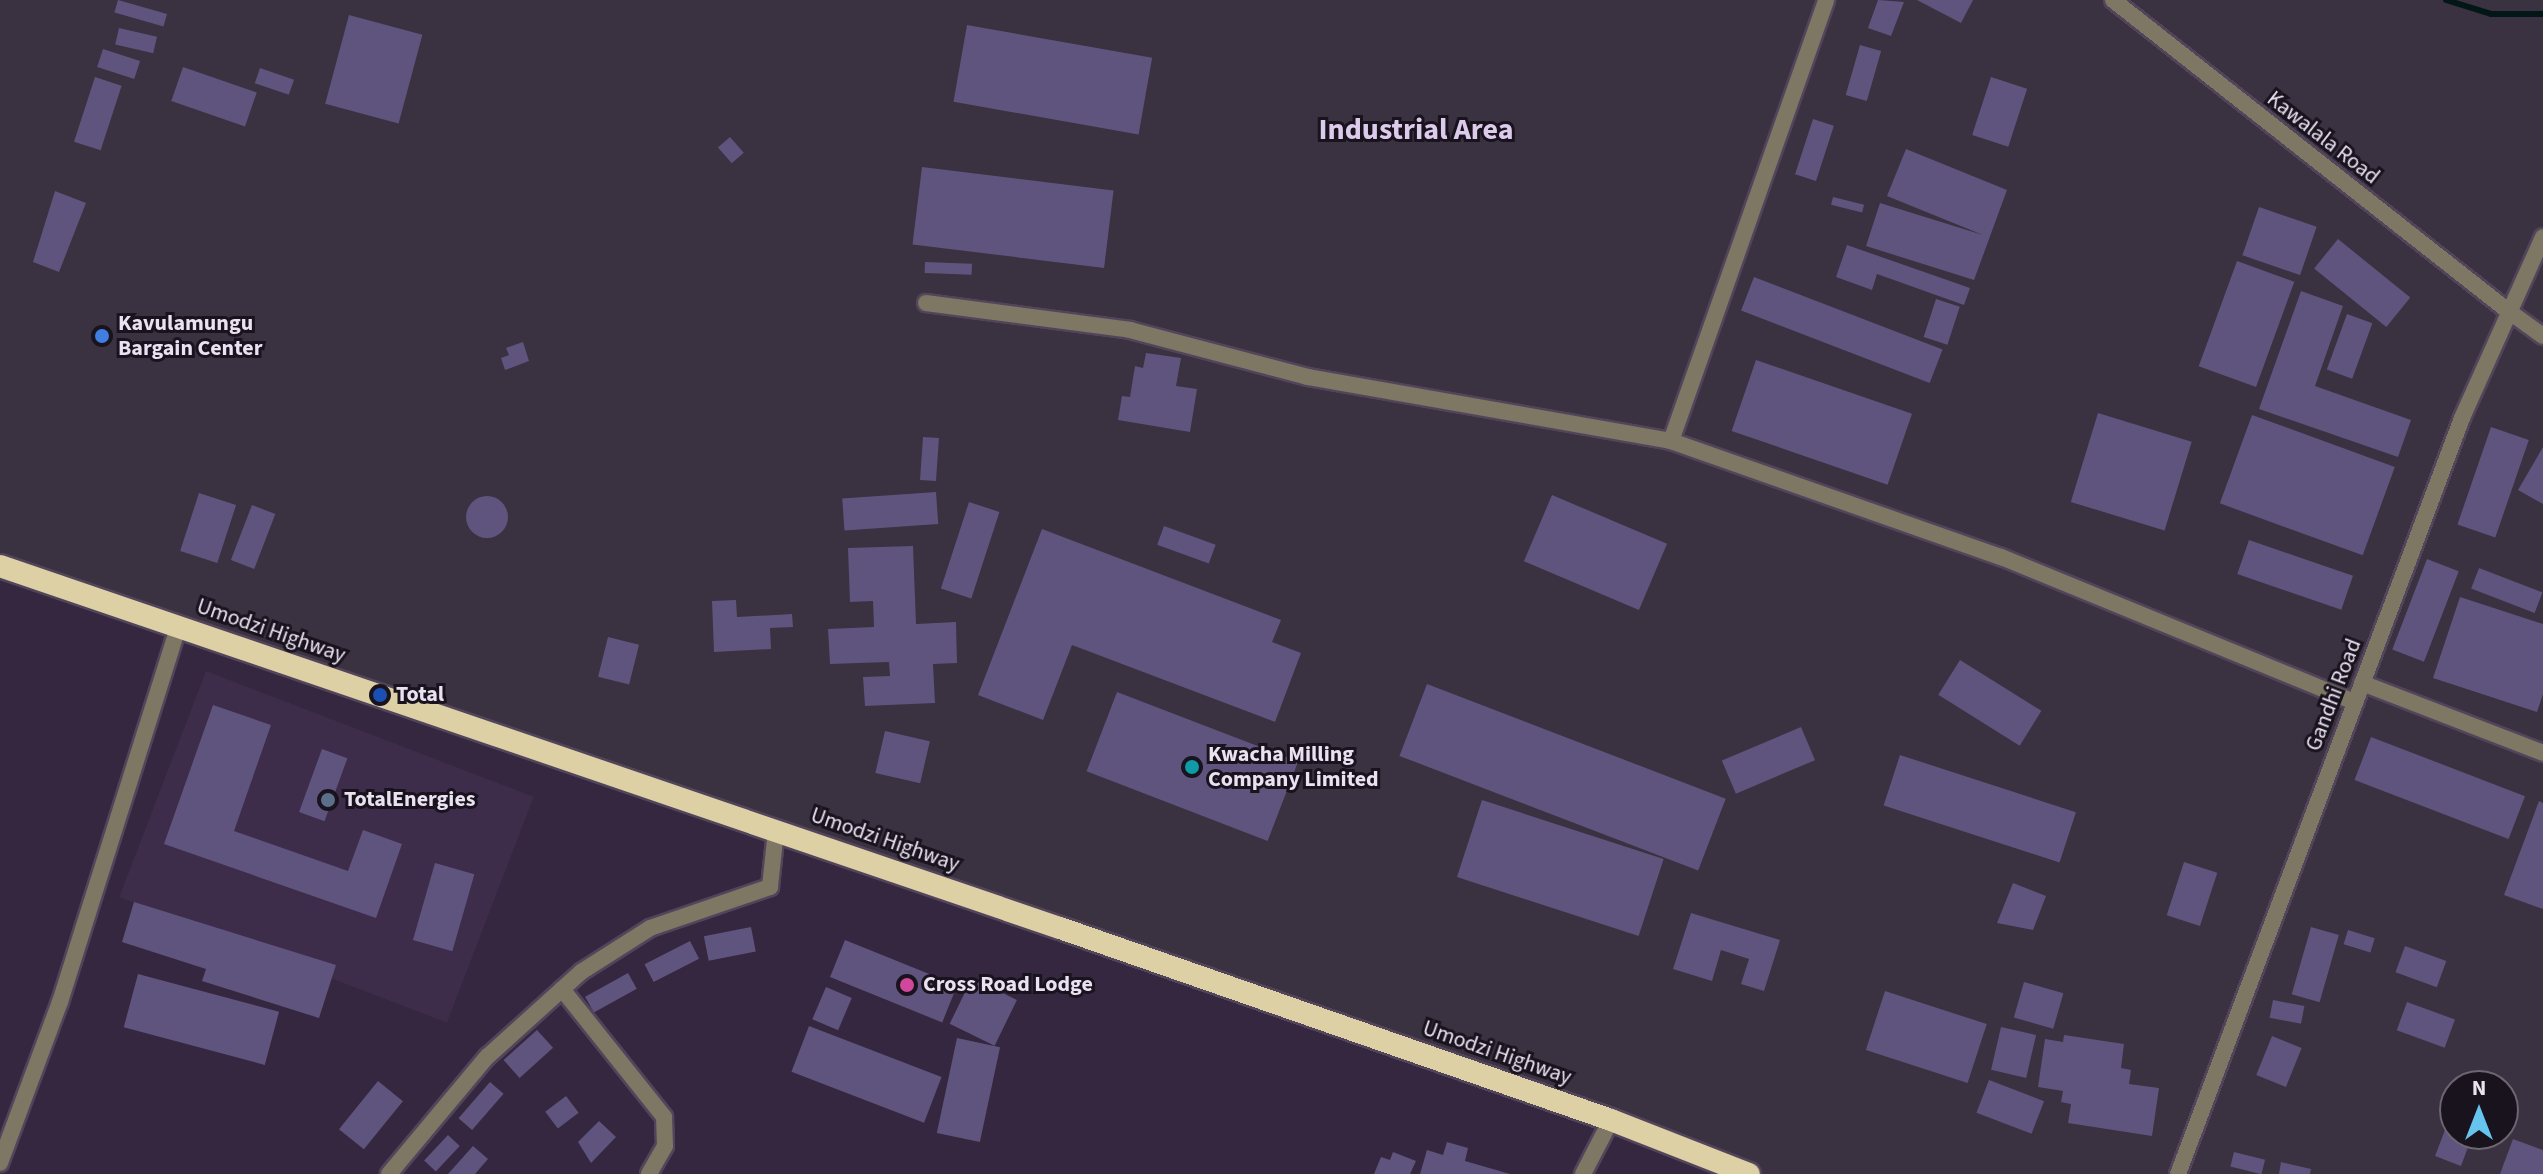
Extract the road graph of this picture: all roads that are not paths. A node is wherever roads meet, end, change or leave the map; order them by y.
1 (1826, 0) edge
2 (2113, 0) edge
3 (2543, 237) edge
4 (926, 303) dead end
5 (2507, 310) junction
6 (2543, 336) edge
7 (1671, 441) junction
8 (0, 566) edge
9 (178, 627) junction
10 (2362, 683) junction
11 (2355, 702) junction
12 (2543, 753) edge
13 (776, 830) junction
14 (562, 989) junction
15 (1611, 1120) junction
16 (0, 1163) edge
17 (389, 1174) edge
18 (649, 1174) edge
19 (1583, 1174) edge
20 (1749, 1174) edge
21 (2178, 1174) edge

1 - 7 street
2 - 5 street, Kawalala Road
3 - 5 street, Gandhi Road
4 - 7 street
5 - 6 street, Kawalala Road
5 - 10 street, Gandhi Road
7 - 11 street
8 - 9 highway, Umodzi Highway
9 - 13 highway, Umodzi Highway
9 - 16 street
10 - 11 street, Gandhi Road
10 - 12 street
11 - 21 street, Gandhi Road
13 - 14 street
13 - 15 highway, Umodzi Highway
14 - 17 street
14 - 18 street
15 - 19 street
15 - 20 highway, Umodzi Highway

